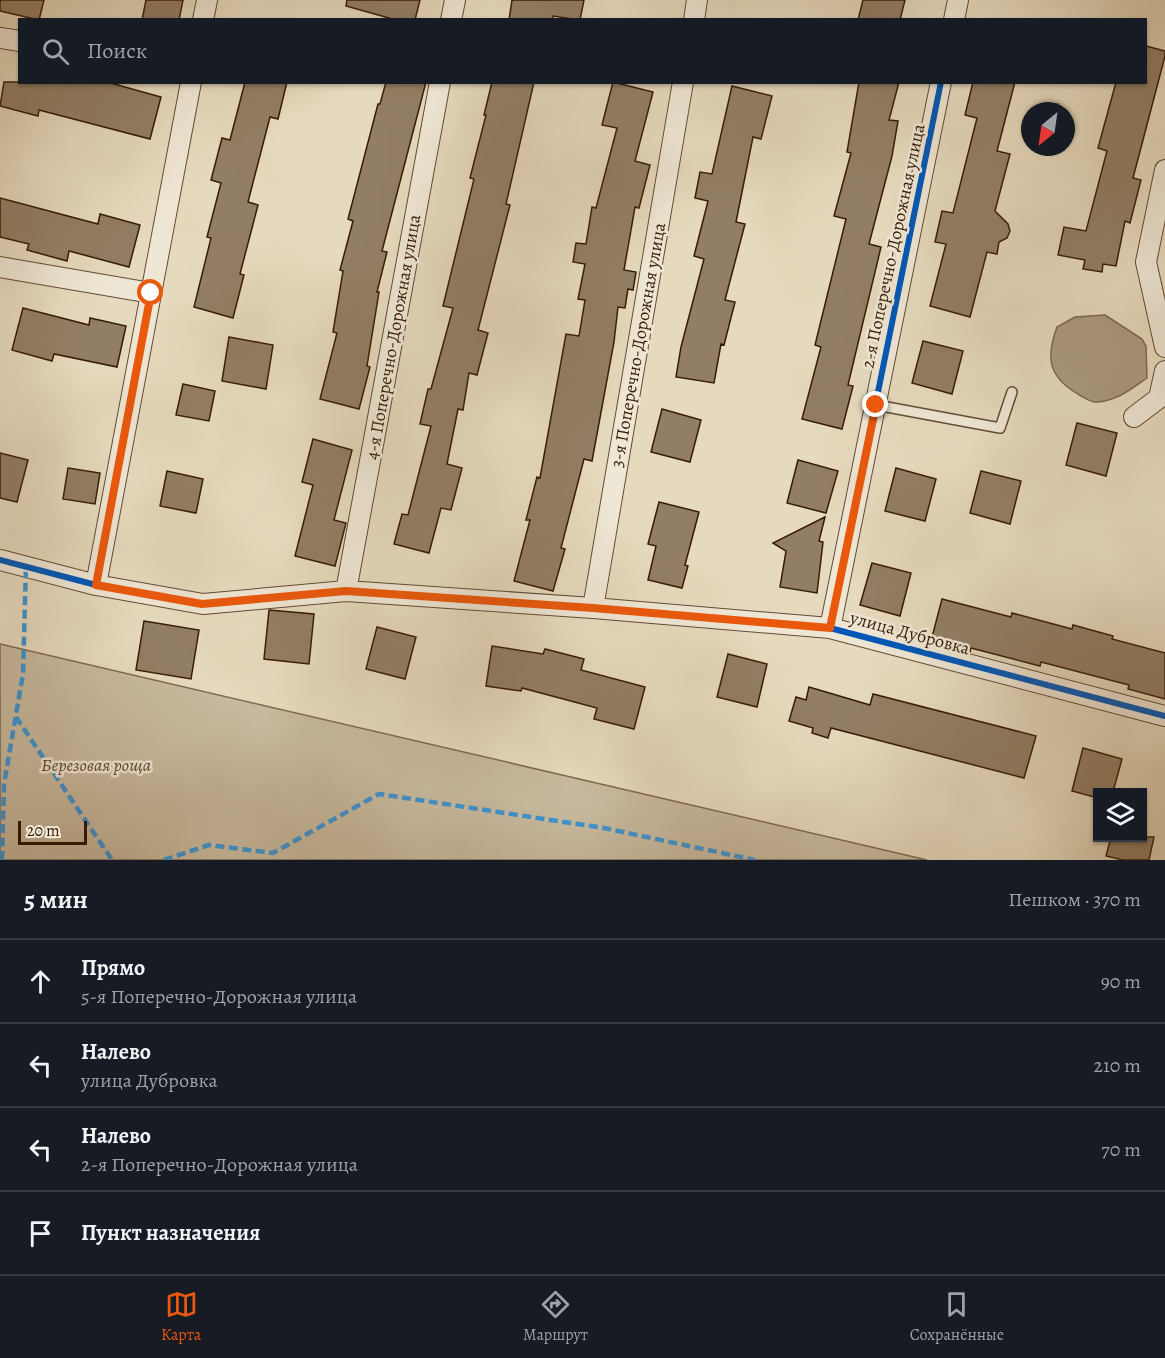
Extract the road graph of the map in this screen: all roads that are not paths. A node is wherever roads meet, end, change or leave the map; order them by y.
1 (207, 0) edge
2 (455, 0) edge
3 (697, 0) edge
4 (958, 0) edge
5 (203, 18) edge
6 (452, 18) edge
7 (694, 18) edge
8 (954, 18) edge
9 (0, 39) edge
10 (18, 41) edge
11 (191, 84) edge
12 (440, 84) edge
13 (683, 84) edge
14 (941, 84) edge
15 (1165, 170) edge
16 (0, 267) edge
17 (151, 293) junction
18 (1165, 347) edge
19 (1165, 371) edge
20 (1012, 392) dead end
21 (876, 405) junction
22 (1134, 417) dead end
23 (0, 560) edge
24 (96, 585) junction
25 (346, 591) junction
26 (593, 608) junction
27 (830, 628) junction
28 (1165, 716) edge

1 - 5 street
2 - 6 street
3 - 7 street
4 - 8 street
9 - 10 street
11 - 17 street
12 - 25 street, 4-я Поперечно-Дорожная улица
13 - 26 street, 3-я Поперечно-Дорожная улица
14 - 21 street, 2-я Поперечно-Дорожная улица
15 - 18 street
16 - 17 street
17 - 24 street
19 - 22 street
20 - 21 lane
21 - 27 street, 2-я Поперечно-Дорожная улица
23 - 24 street, улица Дубровка
24 - 25 street, улица Дубровка
25 - 26 street, улица Дубровка
26 - 27 street, улица Дубровка
27 - 28 street, улица Дубровка

